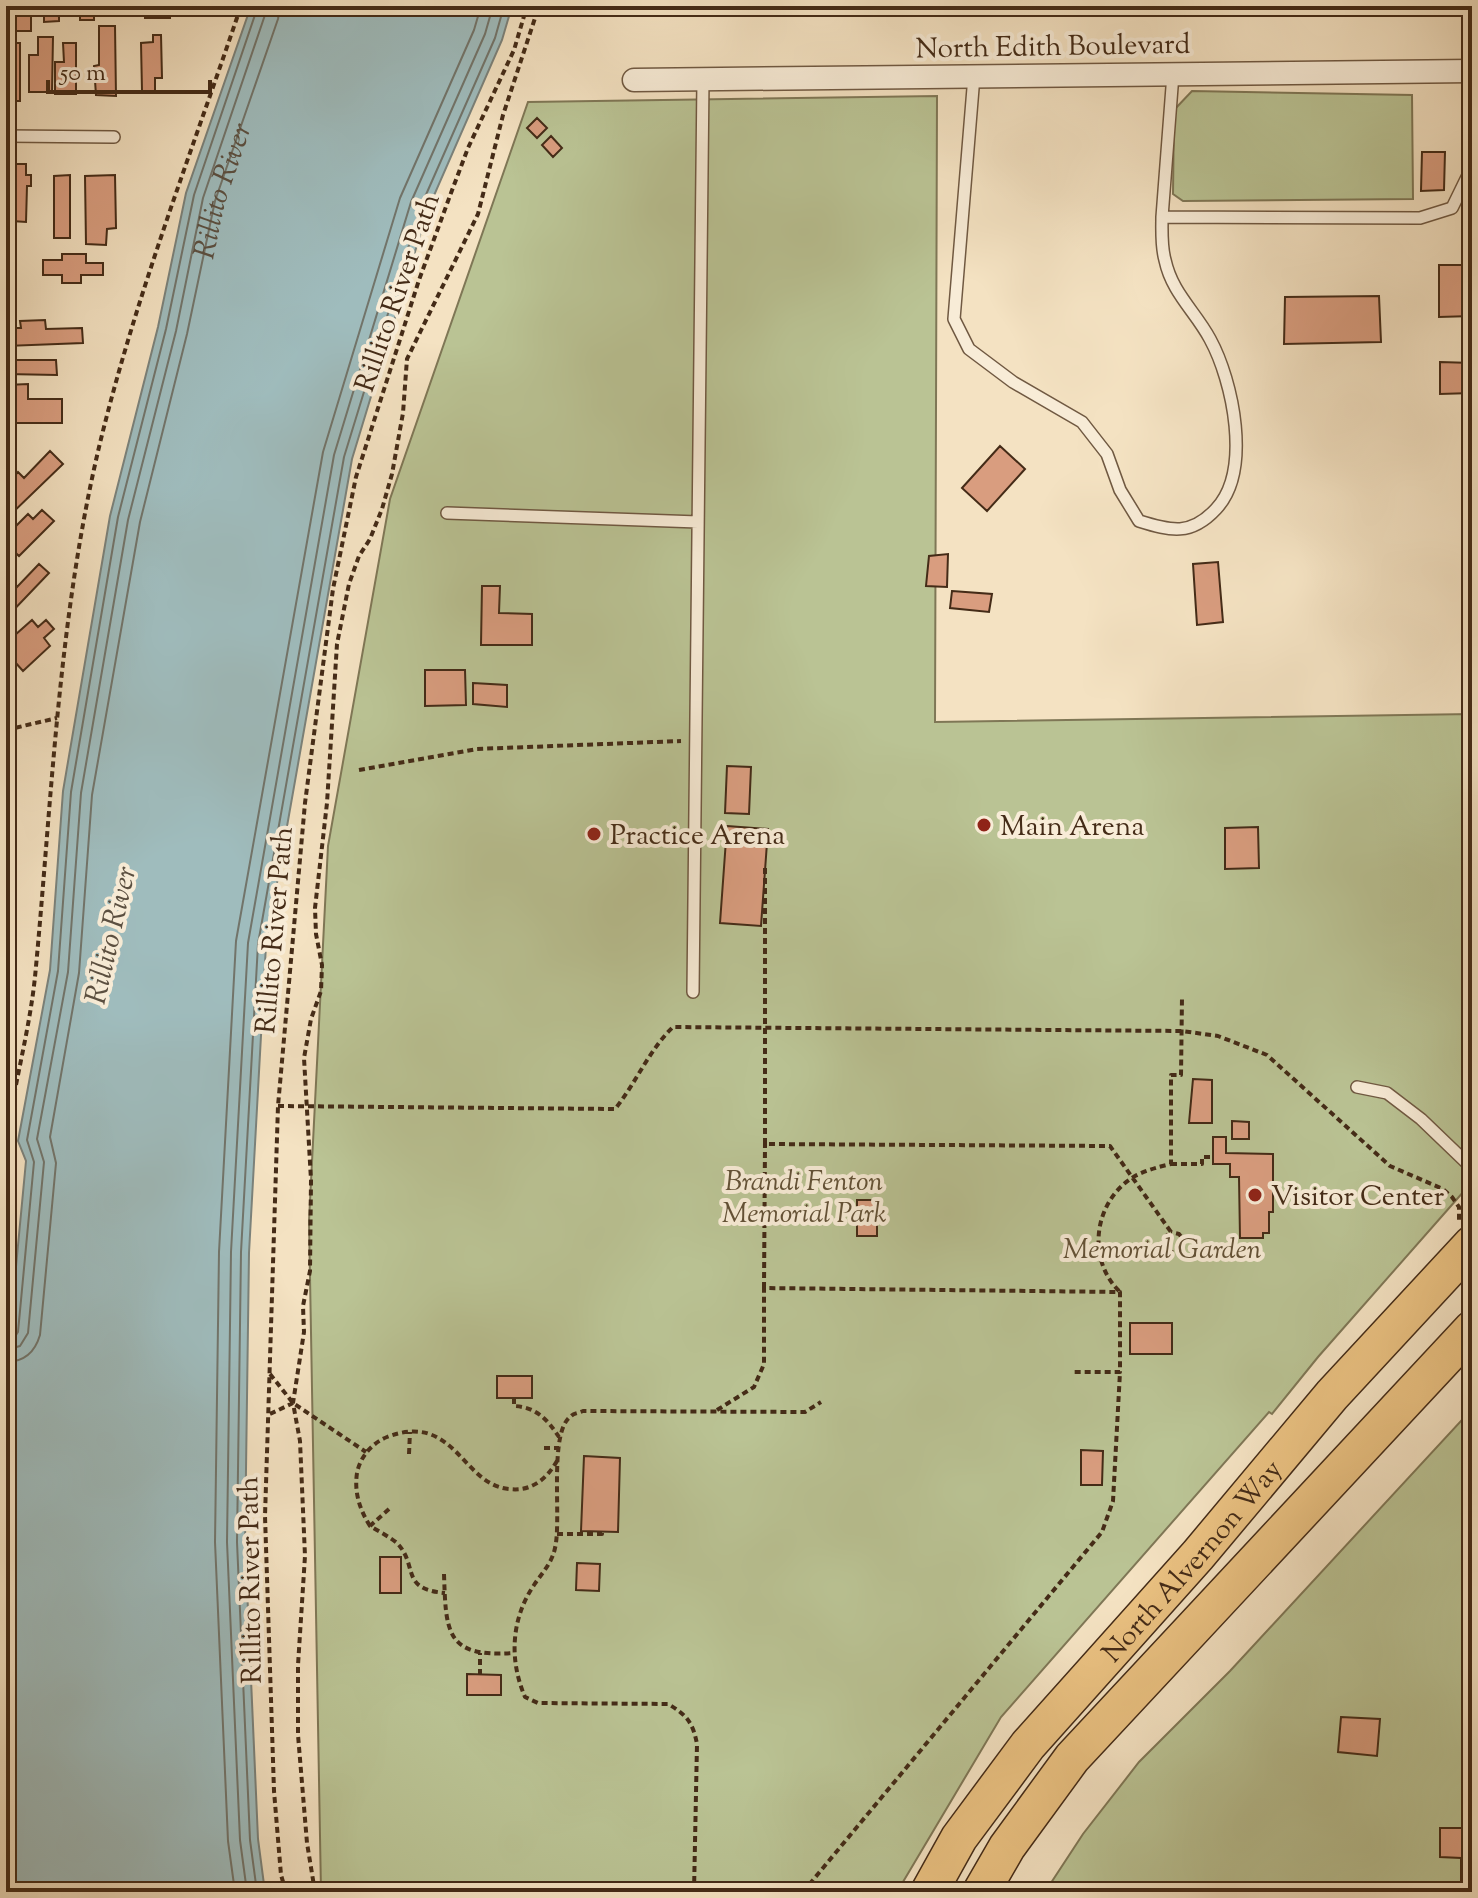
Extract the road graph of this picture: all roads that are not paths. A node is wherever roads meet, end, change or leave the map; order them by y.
1 (1472, 71) edge
2 (1173, 74) junction
3 (974, 76) junction
4 (703, 79) junction
5 (634, 80) dead end
6 (6, 136) edge
7 (114, 137) dead end
8 (1472, 167) edge
9 (1162, 217) junction
10 (447, 513) dead end
11 (698, 522) junction
12 (693, 992) dead end
13 (1357, 1087) dead end
14 (1472, 1168) edge
15 (1464, 1237) edge
16 (1472, 1329) edge
17 (929, 1892) edge
18 (981, 1892) edge

1 - 2 street, North Edith Boulevard
2 - 3 street, North Edith Boulevard
2 - 9 lane
3 - 4 street, North Edith Boulevard
3 - 9 lane
4 - 5 street, North Edith Boulevard
4 - 11 lane
6 - 7 lane
8 - 9 lane
10 - 11 lane
11 - 12 lane
13 - 14 lane
15 - 17 main road, North Alvernon Way
16 - 18 main road, North Alvernon Way

